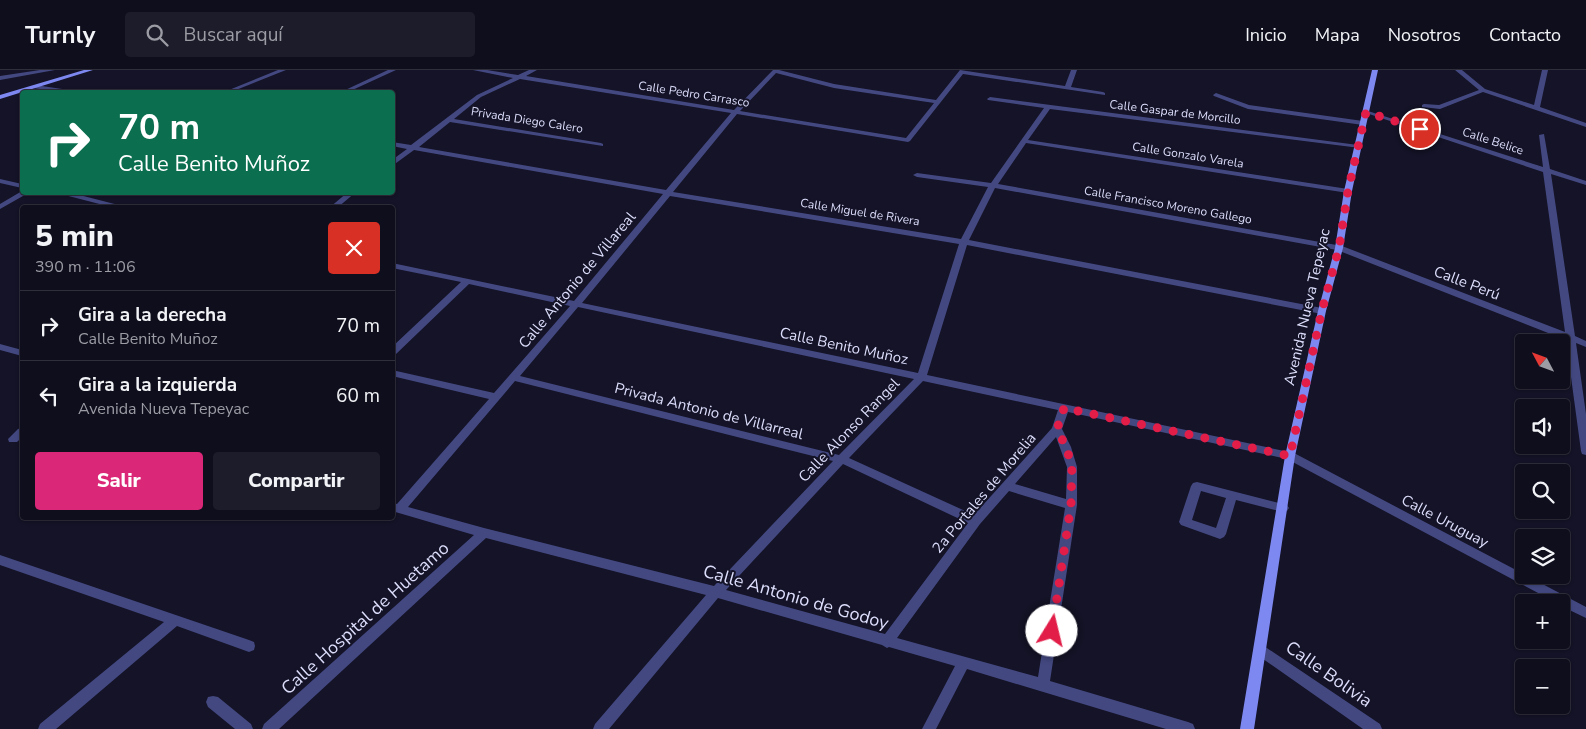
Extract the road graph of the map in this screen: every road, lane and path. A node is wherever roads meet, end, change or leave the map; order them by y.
1 (52, 70) edge
2 (90, 70) edge
3 (283, 70) edge
4 (393, 70) edge
5 (476, 70) edge
6 (534, 70) edge
7 (776, 70) edge
8 (1074, 70) edge
9 (1375, 70) edge
10 (1458, 70) edge
11 (1544, 70) edge
12 (962, 71) edge
13 (520, 77) junction
14 (0, 78) edge
15 (35, 87) junction
16 (1068, 88) junction
17 (24, 90) edge
18 (55, 90) edge
19 (232, 90) edge
20 (348, 90) edge
21 (1483, 90) junction
22 (20, 91) edge
23 (1102, 94) dead end
24 (1216, 96) dead end
25 (0, 97) edge
26 (990, 98) dead end
27 (938, 102) junction
28 (1424, 106) dead end
29 (1048, 107) junction
30 (1537, 108) junction
31 (735, 112) junction
32 (1366, 112) junction
33 (449, 120) junction
34 (1363, 123) junction
35 (1586, 125) edge
36 (1542, 134) dead end
37 (1024, 141) junction
38 (395, 144) edge
39 (601, 145) dead end
40 (415, 147) junction
41 (1358, 147) junction
42 (395, 162) edge
43 (1547, 170) junction
44 (917, 175) dead end
45 (0, 181) edge
46 (1586, 183) edge
47 (993, 185) junction
48 (20, 186) edge
49 (1348, 191) junction
50 (668, 193) junction
51 (22, 195) edge
52 (69, 195) edge
53 (349, 195) edge
54 (114, 205) edge
55 (336, 205) edge
56 (0, 207) edge
57 (964, 242) junction
58 (1339, 248) junction
59 (395, 266) edge
60 (468, 281) junction
61 (576, 304) junction
62 (1322, 310) junction
63 (1571, 338) junction
64 (1586, 344) edge
65 (0, 347) edge
66 (395, 350) edge
67 (20, 352) edge
68 (395, 374) edge
69 (512, 378) junction
70 (921, 378) junction
71 (496, 397) junction
72 (1064, 408) junction
73 (1057, 429) junction
74 (20, 434) edge
75 (13, 440) dead end
76 (1586, 451) edge
77 (1290, 456) junction
78 (841, 459) junction
79 (1007, 486) junction
80 (1232, 495) junction
81 (1071, 505) junction
82 (396, 508) edge
83 (1282, 508) junction
84 (976, 521) junction
85 (484, 533) junction
86 (3, 564) edge
87 (716, 592) junction
88 (1586, 613) edge
89 (174, 621) junction
90 (887, 642) junction
91 (249, 646) dead end
92 (1261, 650) junction
93 (964, 663) junction
94 (1043, 685) junction
95 (213, 702) dead end
96 (45, 729) edge
97 (246, 729) edge
98 (270, 729) edge
99 (600, 729) edge
100 (929, 729) edge
101 (1188, 729) edge
102 (1247, 729) edge
103 (1375, 729) edge

1 - 14 street
2 - 15 street
3 - 19 street
4 - 20 street
5 - 13 street, Calle Pedro Carrasco
6 - 13 street
7 - 27 street
7 - 31 street, Calle Antonio de Villareal
8 - 16 street
9 - 32 street, Avenida Nueva Tepeyac
10 - 21 street
11 - 30 street
12 - 16 street
12 - 27 street
13 - 31 street, Calle Pedro Carrasco
13 - 33 street
15 - 17 street
15 - 18 street
16 - 23 street
21 - 28 street
21 - 30 street
22 - 25 street
24 - 34 street
26 - 29 street, Calle Gaspar de Morcillo
27 - 31 street, Calle Pedro Carrasco
29 - 37 street, Calle Alonso Rangel
29 - 41 street, Calle Gaspar de Morcillo
30 - 35 street
31 - 50 street, Calle Antonio de Villareal
32 - 34 street, Avenida Nueva Tepeyac
32 - 43 street, Calle Belice
33 - 39 street, Privada Diego Calero
33 - 40 street
34 - 41 street, Avenida Nueva Tepeyac
36 - 43 street
37 - 47 street, Calle Alonso Rangel
37 - 49 street, Calle Gonzalo Varela
38 - 40 street, Calle Miguel de Rivera
40 - 42 street
40 - 50 street, Calle Miguel de Rivera
41 - 49 street, Avenida Nueva Tepeyac
43 - 46 street, Calle Belice
43 - 63 street
44 - 47 street, Calle Francisco Moreno Gallego
45 - 48 street
47 - 57 street, Calle Alonso Rangel
47 - 58 street, Calle Francisco Moreno Gallego
49 - 58 street, Avenida Nueva Tepeyac
50 - 57 street, Calle Miguel de Rivera
50 - 61 street, Calle Antonio de Villareal
51 - 56 street
52 - 54 street
53 - 55 street
57 - 62 street, Calle Miguel de Rivera
57 - 70 street, Calle Alonso Rangel
58 - 62 street, Avenida Nueva Tepeyac
58 - 63 street, Calle Perú
59 - 60 street, Calle Benito Muñoz
60 - 61 street, Calle Benito Muñoz
60 - 66 street
61 - 69 street, Calle Antonio de Villareal
61 - 70 street, Calle Benito Muñoz
62 - 77 street, Avenida Nueva Tepeyac
63 - 64 street, Calle Perú
63 - 76 street
65 - 67 street
68 - 71 street
69 - 71 street, Calle Antonio de Villareal
69 - 78 street, Privada Antonio de Villarreal
70 - 72 street, Calle Benito Muñoz
70 - 78 street, Calle Alonso Rangel
71 - 82 street, Calle Antonio de Villareal
72 - 73 street, 2a Portales de Morelia
72 - 77 street, Calle Benito Muñoz
73 - 79 street, 2a Portales de Morelia
73 - 81 street
74 - 75 street
77 - 83 street, Avenida Nueva Tepeyac
77 - 88 street, Calle Uruguay
78 - 84 street, Privada Antonio de Villarreal
78 - 87 street, Calle Alonso Rangel
79 - 81 street
79 - 84 street, 2a Portales de Morelia
80 - 80 street
80 - 83 street
81 - 94 street
82 - 85 street, Calle Antonio de Godoy
83 - 92 street, Avenida Nueva Tepeyac
84 - 90 street, 2a Portales de Morelia
85 - 87 street, Calle Antonio de Godoy
85 - 98 street, Calle Hospital de Huetamo
86 - 89 street
87 - 90 street, Calle Antonio de Godoy
87 - 99 street, Calle Alonso Rangel
89 - 91 street
89 - 96 street
90 - 93 street, Calle Antonio de Godoy
92 - 102 street, Avenida Nueva Tepeyac
92 - 103 street, Calle Bolivia
93 - 94 street, Calle Antonio de Godoy
93 - 100 street
94 - 101 street, Calle Antonio de Godoy
95 - 97 street

